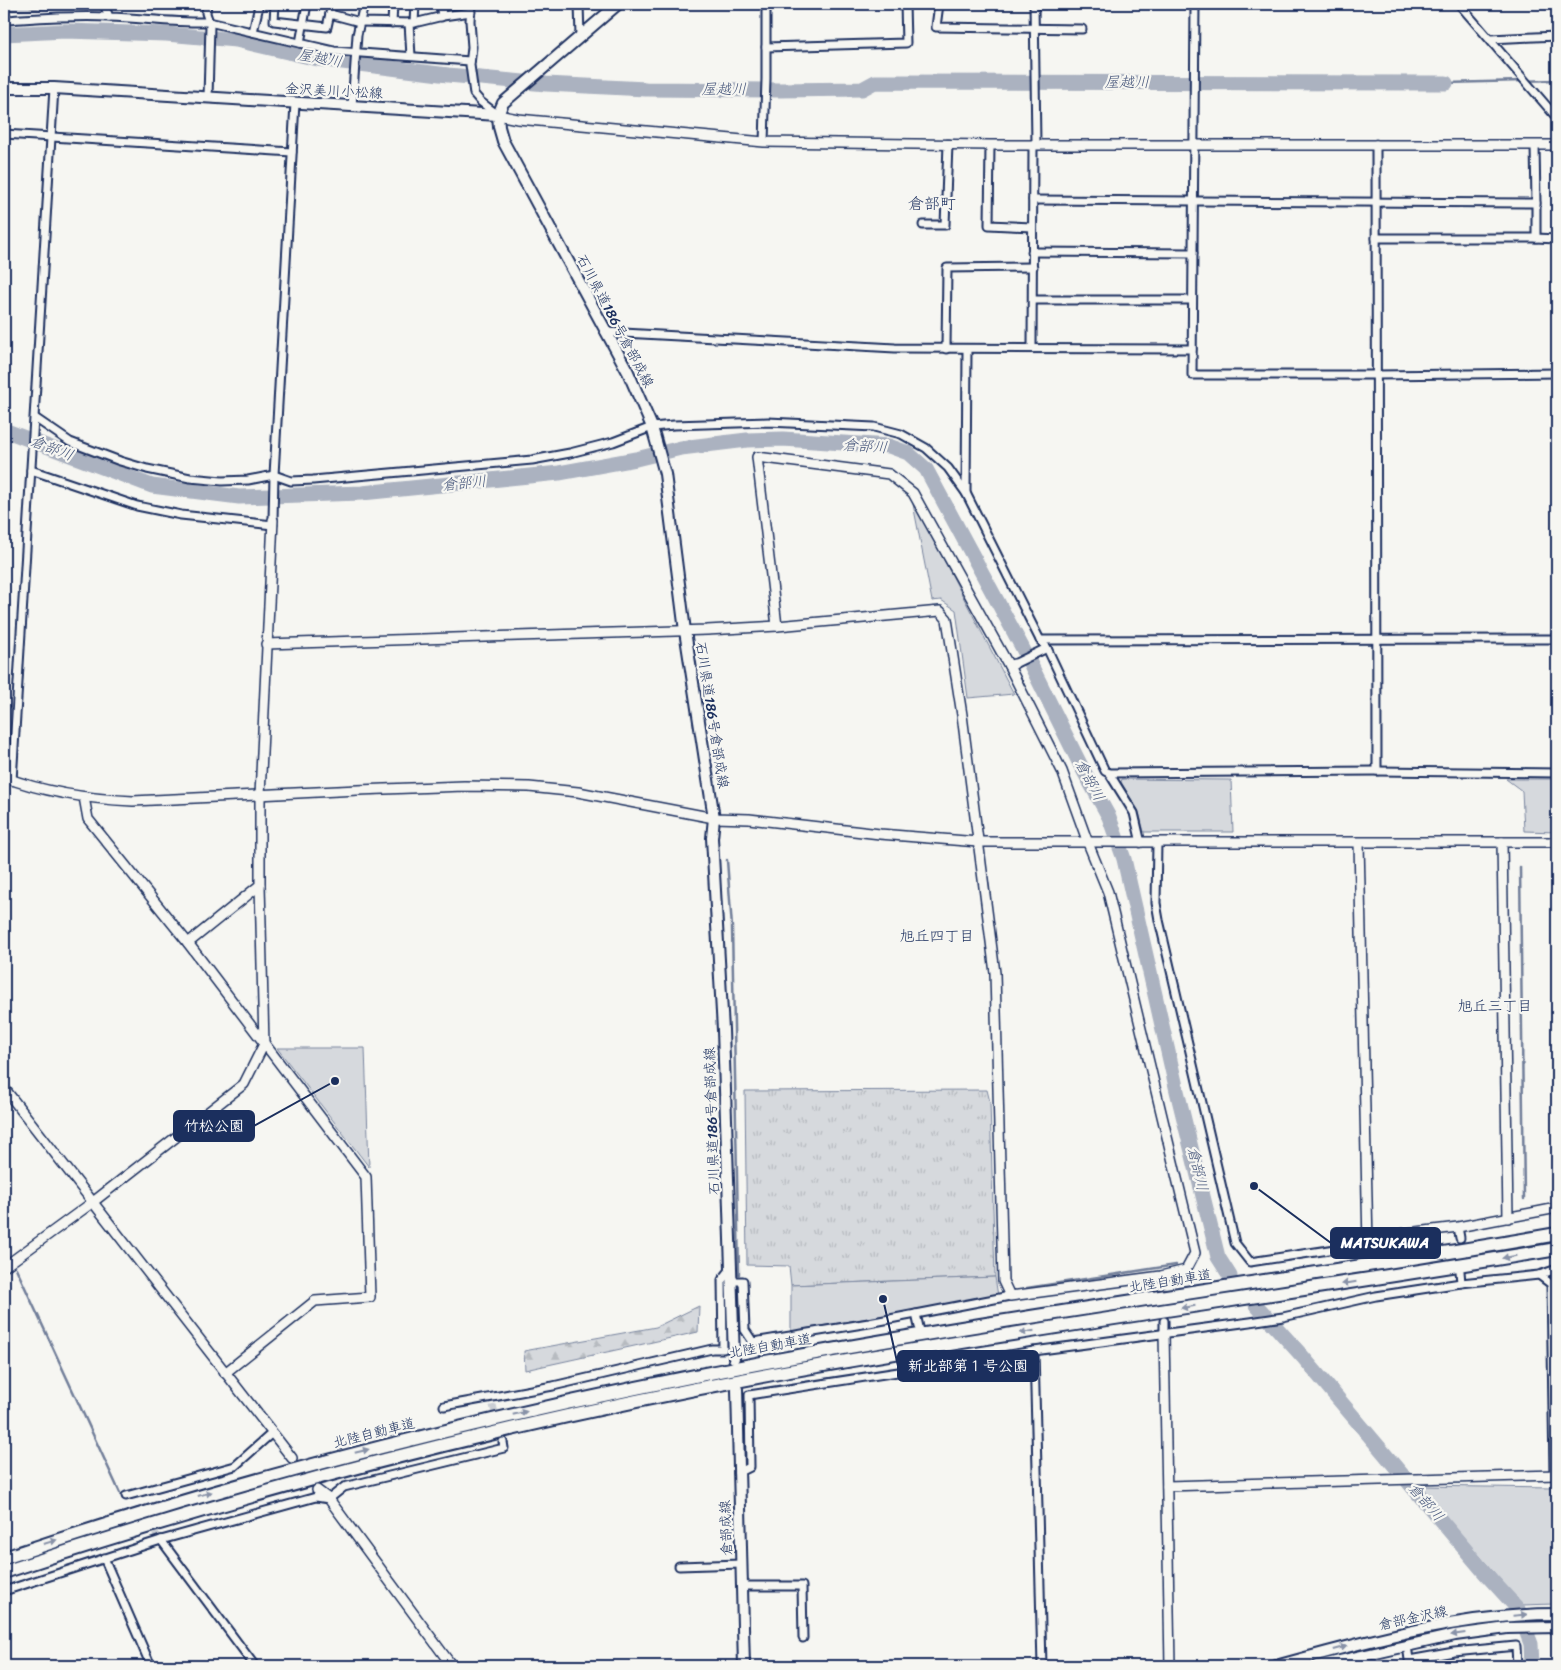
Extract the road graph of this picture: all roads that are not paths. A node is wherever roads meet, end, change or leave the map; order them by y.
1 (104, 4) edge
2 (207, 4) edge
3 (258, 4) edge
4 (275, 4) edge
5 (307, 4) edge
6 (332, 4) edge
7 (364, 4) edge
8 (392, 4) edge
9 (415, 4) edge
10 (442, 4) edge
11 (472, 4) edge
12 (579, 4) edge
13 (618, 4) edge
14 (766, 4) edge
15 (905, 4) edge
16 (939, 4) edge
17 (1034, 4) edge
18 (1195, 4) edge
19 (1459, 4) edge
20 (471, 12) junction
21 (330, 14) junction
22 (441, 16) junction
23 (109, 17) junction
24 (4, 20) edge
25 (360, 22) junction
26 (392, 23) junction
27 (411, 23) junction
28 (210, 24) junction
29 (303, 24) junction
30 (1034, 29) junction
31 (1082, 29) dead end
32 (253, 32) junction
33 (580, 36) junction
34 (1557, 36) edge
35 (1490, 39) junction
36 (300, 43) junction
37 (766, 47) junction
38 (356, 54) junction
39 (411, 56) junction
40 (470, 63) junction
41 (4, 88) edge
42 (54, 88) junction
43 (208, 97) junction
44 (295, 103) junction
45 (352, 106) junction
46 (498, 115) junction
47 (1557, 118) edge
48 (4, 134) edge
49 (51, 137) junction
50 (764, 142) junction
51 (948, 144) junction
52 (1035, 144) junction
53 (1194, 144) junction
54 (1376, 144) junction
55 (990, 145) junction
56 (1535, 145) junction
57 (1557, 145) edge
58 (292, 152) junction
59 (1033, 200) junction
60 (1376, 201) junction
61 (1193, 202) junction
62 (1536, 203) junction
63 (923, 226) dead end
64 (1032, 227) junction
65 (1376, 238) junction
66 (1536, 238) junction
67 (1557, 239) edge
68 (1032, 252) junction
69 (1193, 253) junction
70 (1033, 267) junction
71 (1033, 300) junction
72 (1192, 300) junction
73 (605, 332) junction
74 (1032, 348) junction
75 (946, 349) junction
76 (967, 349) junction
77 (1192, 349) junction
78 (1557, 373) edge
79 (1376, 375) junction
80 (35, 419) junction
81 (653, 430) junction
82 (31, 470) junction
83 (273, 478) junction
84 (966, 493) junction
85 (273, 522) junction
86 (777, 626) junction
87 (685, 631) junction
88 (1557, 639) edge
89 (1040, 640) junction
90 (1376, 640) junction
91 (266, 644) junction
92 (1044, 649) junction
93 (1011, 665) junction
94 (1377, 771) junction
95 (1109, 773) junction
96 (1557, 773) edge
97 (8, 779) edge
98 (260, 795) junction
99 (84, 797) junction
100 (714, 818) junction
101 (978, 842) junction
102 (1502, 842) junction
103 (1557, 842) edge
104 (1088, 843) junction
105 (1137, 843) junction
106 (1157, 843) junction
107 (1359, 843) junction
108 (260, 885) junction
109 (188, 943) junction
110 (264, 1044) junction
111 (4, 1088) edge
112 (93, 1202) junction
113 (1557, 1208) edge
114 (1508, 1218) junction
115 (1458, 1227) junction
116 (1557, 1234) edge
117 (1460, 1238) dead end
118 (1368, 1244) junction
119 (1557, 1249) edge
120 (4, 1268) edge
121 (1557, 1269) edge
122 (730, 1270) junction
123 (1460, 1271) dead end
124 (1540, 1275) junction
125 (731, 1281) junction
126 (1461, 1283) junction
127 (1010, 1296) junction
128 (916, 1314) junction
129 (1164, 1321) tunnel mouth
130 (919, 1327) dead end
131 (1164, 1334) junction
132 (1034, 1351) junction
133 (924, 1357) dead end
134 (734, 1358) dead end
135 (927, 1368) junction
136 (225, 1373) junction
137 (737, 1389) dead end
138 (491, 1397) junction
139 (493, 1405) tunnel mouth
140 (444, 1406) dead end
141 (272, 1433) junction
142 (503, 1442) dead end
143 (292, 1458) dead end
144 (738, 1473) junction
145 (1556, 1475) edge
146 (1167, 1486) junction
147 (317, 1490) dead end
148 (126, 1496) dead end
149 (329, 1499) junction
150 (161, 1540) junction
151 (4, 1558) edge
152 (104, 1558) junction
153 (741, 1564) junction
154 (679, 1566) dead end
155 (4, 1572) edge
156 (741, 1586) junction
157 (4, 1591) edge
158 (1557, 1614) edge
159 (1557, 1626) edge
160 (803, 1638) dead end
161 (1407, 1645) junction
162 (151, 1666) edge
163 (255, 1666) edge
164 (452, 1666) edge
165 (744, 1666) edge
166 (1042, 1666) edge
167 (1170, 1666) edge
168 (1276, 1666) edge
169 (1318, 1666) edge
170 (1517, 1666) edge

1 - 23 street
2 - 28 street
3 - 32 street
4 - 29 street
5 - 29 street
6 - 21 street
7 - 25 street
8 - 26 street
9 - 27 street
10 - 22 street
11 - 20 street
12 - 33 street
13 - 33 main road
14 - 37 street
15 - 37 street
16 - 30 street
17 - 30 street
18 - 53 street
19 - 35 street
20 - 22 street
20 - 40 street
21 - 25 street
21 - 29 street
22 - 27 street
23 - 24 street
23 - 28 street
25 - 26 street
25 - 38 street
26 - 27 street
27 - 39 street
28 - 32 street
28 - 43 street
29 - 36 street
30 - 31 street
30 - 52 street
32 - 36 street
33 - 46 main road
34 - 35 street
35 - 47 street
36 - 38 street
37 - 50 street
38 - 39 street
38 - 45 street
39 - 40 street
40 - 46 street
41 - 42 main road, 金沢美川小松線
42 - 43 main road, 金沢美川小松線
42 - 49 street
43 - 44 main road, 金沢美川小松線
44 - 45 main road, 金沢美川小松線
44 - 58 street
45 - 46 main road, 金沢美川小松線
46 - 50 street
46 - 73 main road, 石川県道186号倉部成線
48 - 49 street
49 - 58 street
49 - 80 street
50 - 51 street
51 - 55 street
51 - 63 street
52 - 53 street
52 - 55 street
52 - 59 street
53 - 54 street
53 - 61 street
54 - 56 street
54 - 60 street
55 - 64 street
56 - 57 street
56 - 62 street
58 - 83 street
59 - 61 street
59 - 64 street
60 - 61 street
60 - 62 street
60 - 65 street
61 - 69 street
62 - 66 street
64 - 68 street
65 - 66 street
65 - 79 street
66 - 67 street
68 - 69 street
68 - 70 street
69 - 72 street
70 - 71 street
70 - 75 street
71 - 72 street
71 - 74 street
72 - 77 street
73 - 75 street
73 - 81 main road, 石川県道186号倉部成線
74 - 76 street
74 - 77 street
75 - 76 street
76 - 84 street
77 - 79 street
78 - 79 street
79 - 90 street
80 - 82 street
80 - 83 street
81 - 83 street
81 - 84 street
81 - 87 main road, 石川県道186号倉部成線
82 - 85 street
82 - 97 street
83 - 85 street
84 - 89 street
85 - 91 street
86 - 87 street
86 - 93 street
86 - 101 street
87 - 91 street
87 - 100 main road, 石川県道186号倉部成線
88 - 90 street
89 - 90 street
89 - 92 street
90 - 94 street
91 - 98 street
92 - 93 street
92 - 95 street
93 - 104 street
94 - 95 street
94 - 96 street
95 - 105 street
97 - 99 street
98 - 99 street
98 - 100 street
98 - 108 street
99 - 109 street
100 - 101 street
100 - 122 main road, 石川県道186号倉部成線
101 - 104 street
101 - 127 street
102 - 103 street
102 - 107 street
102 - 114 street
104 - 105 street
104 - 127 street
105 - 106 street
106 - 107 street
106 - 118 street
107 - 118 street
108 - 109 street
108 - 110 street
109 - 110 street
110 - 112 street
110 - 136 street
111 - 112 street
112 - 120 street
112 - 136 street
113 - 114 street
114 - 115 street
115 - 117 street
115 - 118 street
151 -> 116 highway, 北陸自動車道
119 -> 155 highway, 北陸自動車道
121 - 124 street
122 - 125 main road, 石川県道186号倉部成線
122 - 138 street
123 - 126 street
124 - 126 street
124 - 145 street
125 - 128 street
125 - 134 main road, 石川県道186号倉部成線
126 - 131 street
127 - 128 street
128 - 130 street
129 - 131 street
131 - 132 street
131 - 146 street
132 - 135 street
132 - 166 street
133 - 135 street
135 - 144 street
136 - 141 street
137 - 144 main road, 倉部成線
138 - 139 street
138 - 140 street
141 - 143 street
141 - 148 street
142 - 149 street
144 - 153 main road, 倉部成線
145 - 146 street
146 - 167 street
147 - 149 street
149 - 150 street
149 - 164 street
150 - 152 street
150 - 163 street
152 - 157 street
152 - 162 street
153 - 154 street
153 - 156 main road, 倉部成線
156 - 160 street
156 - 165 main road, 倉部成線
168 -> 158 main road, 倉部金沢線
159 -> 161 main road, 倉部金沢線
161 - 169 main road, 倉部金沢線
161 - 170 street

